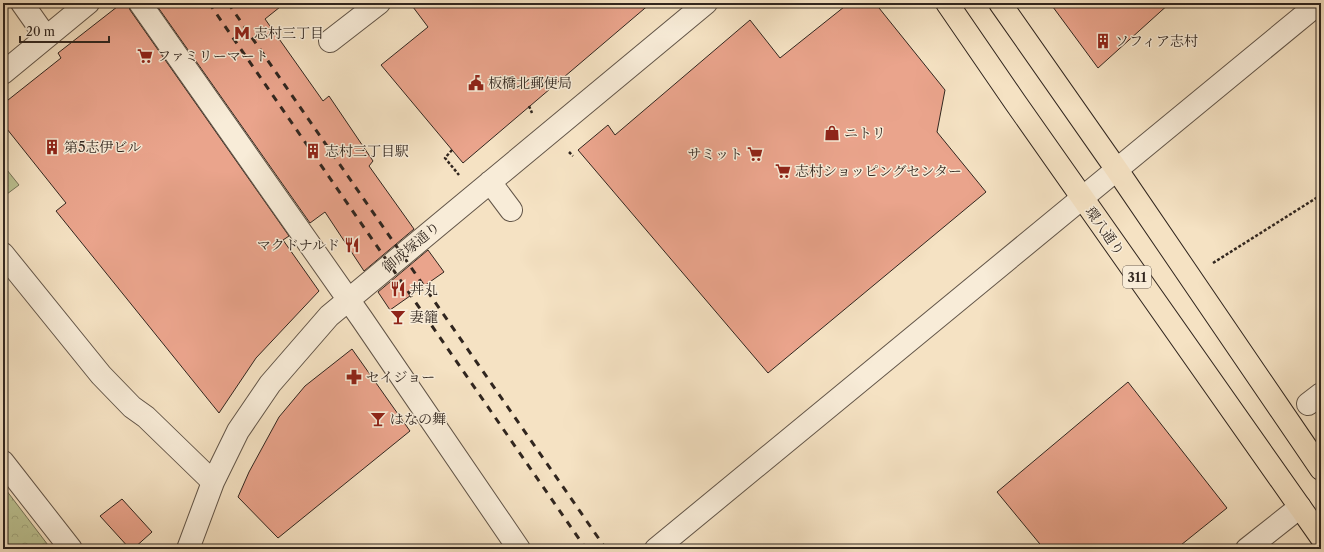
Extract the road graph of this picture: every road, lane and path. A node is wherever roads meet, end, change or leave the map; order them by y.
1 (22, 3) edge
2 (88, 3) edge
3 (140, 3) edge
4 (379, 3) edge
5 (706, 3) edge
6 (947, 3) edge
7 (1000, 3) edge
8 (1319, 3) edge
9 (46, 37) junction
10 (330, 41) dead end
11 (3, 73) edge
12 (452, 150) dead end
13 (1117, 170) junction
14 (459, 176) dead end
15 (483, 187) junction
16 (1321, 194) edge
17 (1082, 198) junction
18 (506, 215) dead end
19 (3, 254) edge
20 (1211, 264) dead end
21 (348, 300) junction
22 (3, 462) edge
23 (1321, 469) edge
24 (213, 482) junction
25 (1300, 506) junction
26 (1321, 537) edge
27 (71, 549) edge
28 (188, 549) edge
29 (519, 549) edge
30 (656, 549) edge
31 (1247, 549) edge

1 - 9 street
2 - 9 street
3 - 21 street
4 - 10 street
5 - 15 street, 御成塚通り
6 - 17 main road, 環八通り / 311
7 - 13 main road
8 - 13 street
9 - 11 street
12 - 14 path
13 - 17 street
13 - 23 main road
15 - 18 street
15 - 21 street, 御成塚通り
16 - 20 path
17 - 25 main road, 環八通り / 311
17 - 30 street
19 - 24 street
21 - 24 street, 御成塚通り
21 - 29 street
22 - 27 street
24 - 28 street, 御成塚通り
25 - 26 main road, 環八通り / 311
25 - 31 street

